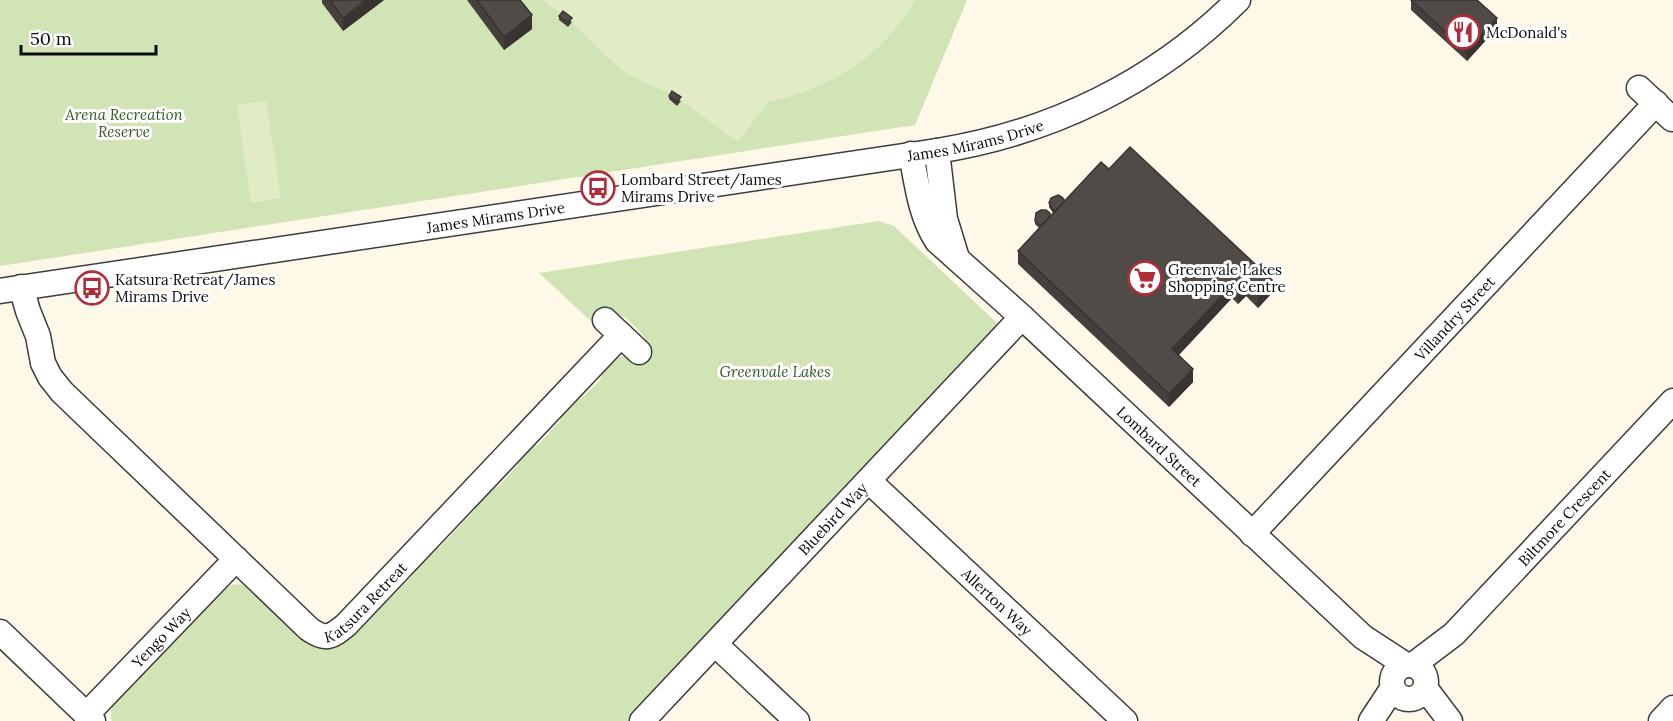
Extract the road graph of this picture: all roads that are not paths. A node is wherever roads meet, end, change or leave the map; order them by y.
1 (1238, 0) edge
2 (1656, 103) edge
3 (937, 151) junction
4 (911, 154) junction
5 (956, 255) junction
6 (20, 288) edge
7 (1022, 317) junction
8 (622, 336) dead end
9 (1673, 400) edge
10 (869, 480) junction
11 (1252, 534) junction
12 (236, 559) junction
13 (0, 632) edge
14 (715, 644) junction
15 (1409, 683) junction
16 (1673, 708) edge
17 (89, 718) edge
18 (642, 721) edge
19 (797, 721) edge
20 (1125, 721) edge
21 (1373, 721) edge
22 (1448, 721) edge
23 (1661, 721) edge

1 - 3 street, James Mirams Drive
2 - 11 street, Villandry Street
3 - 4 street, James Mirams Drive
3 - 5 street, Lombard Street
4 - 5 street, Lombard Street
4 - 6 street, James Mirams Drive
5 - 7 street, Lombard Street
6 - 12 street, Katsura Retreat
7 - 10 street, Bluebird Way
7 - 11 street, Lombard Street
8 - 12 street, Katsura Retreat
9 - 15 street, Biltmore Crescent
10 - 14 street, Bluebird Way
10 - 20 street, Allerton Way
11 - 15 street, Lombard Street
12 - 17 street, Yengo Way
13 - 17 street
14 - 18 street, Bluebird Way
14 - 19 street
15 - 21 street, Biltmore Crescent
15 - 22 street, Lombard Street
16 - 23 street

